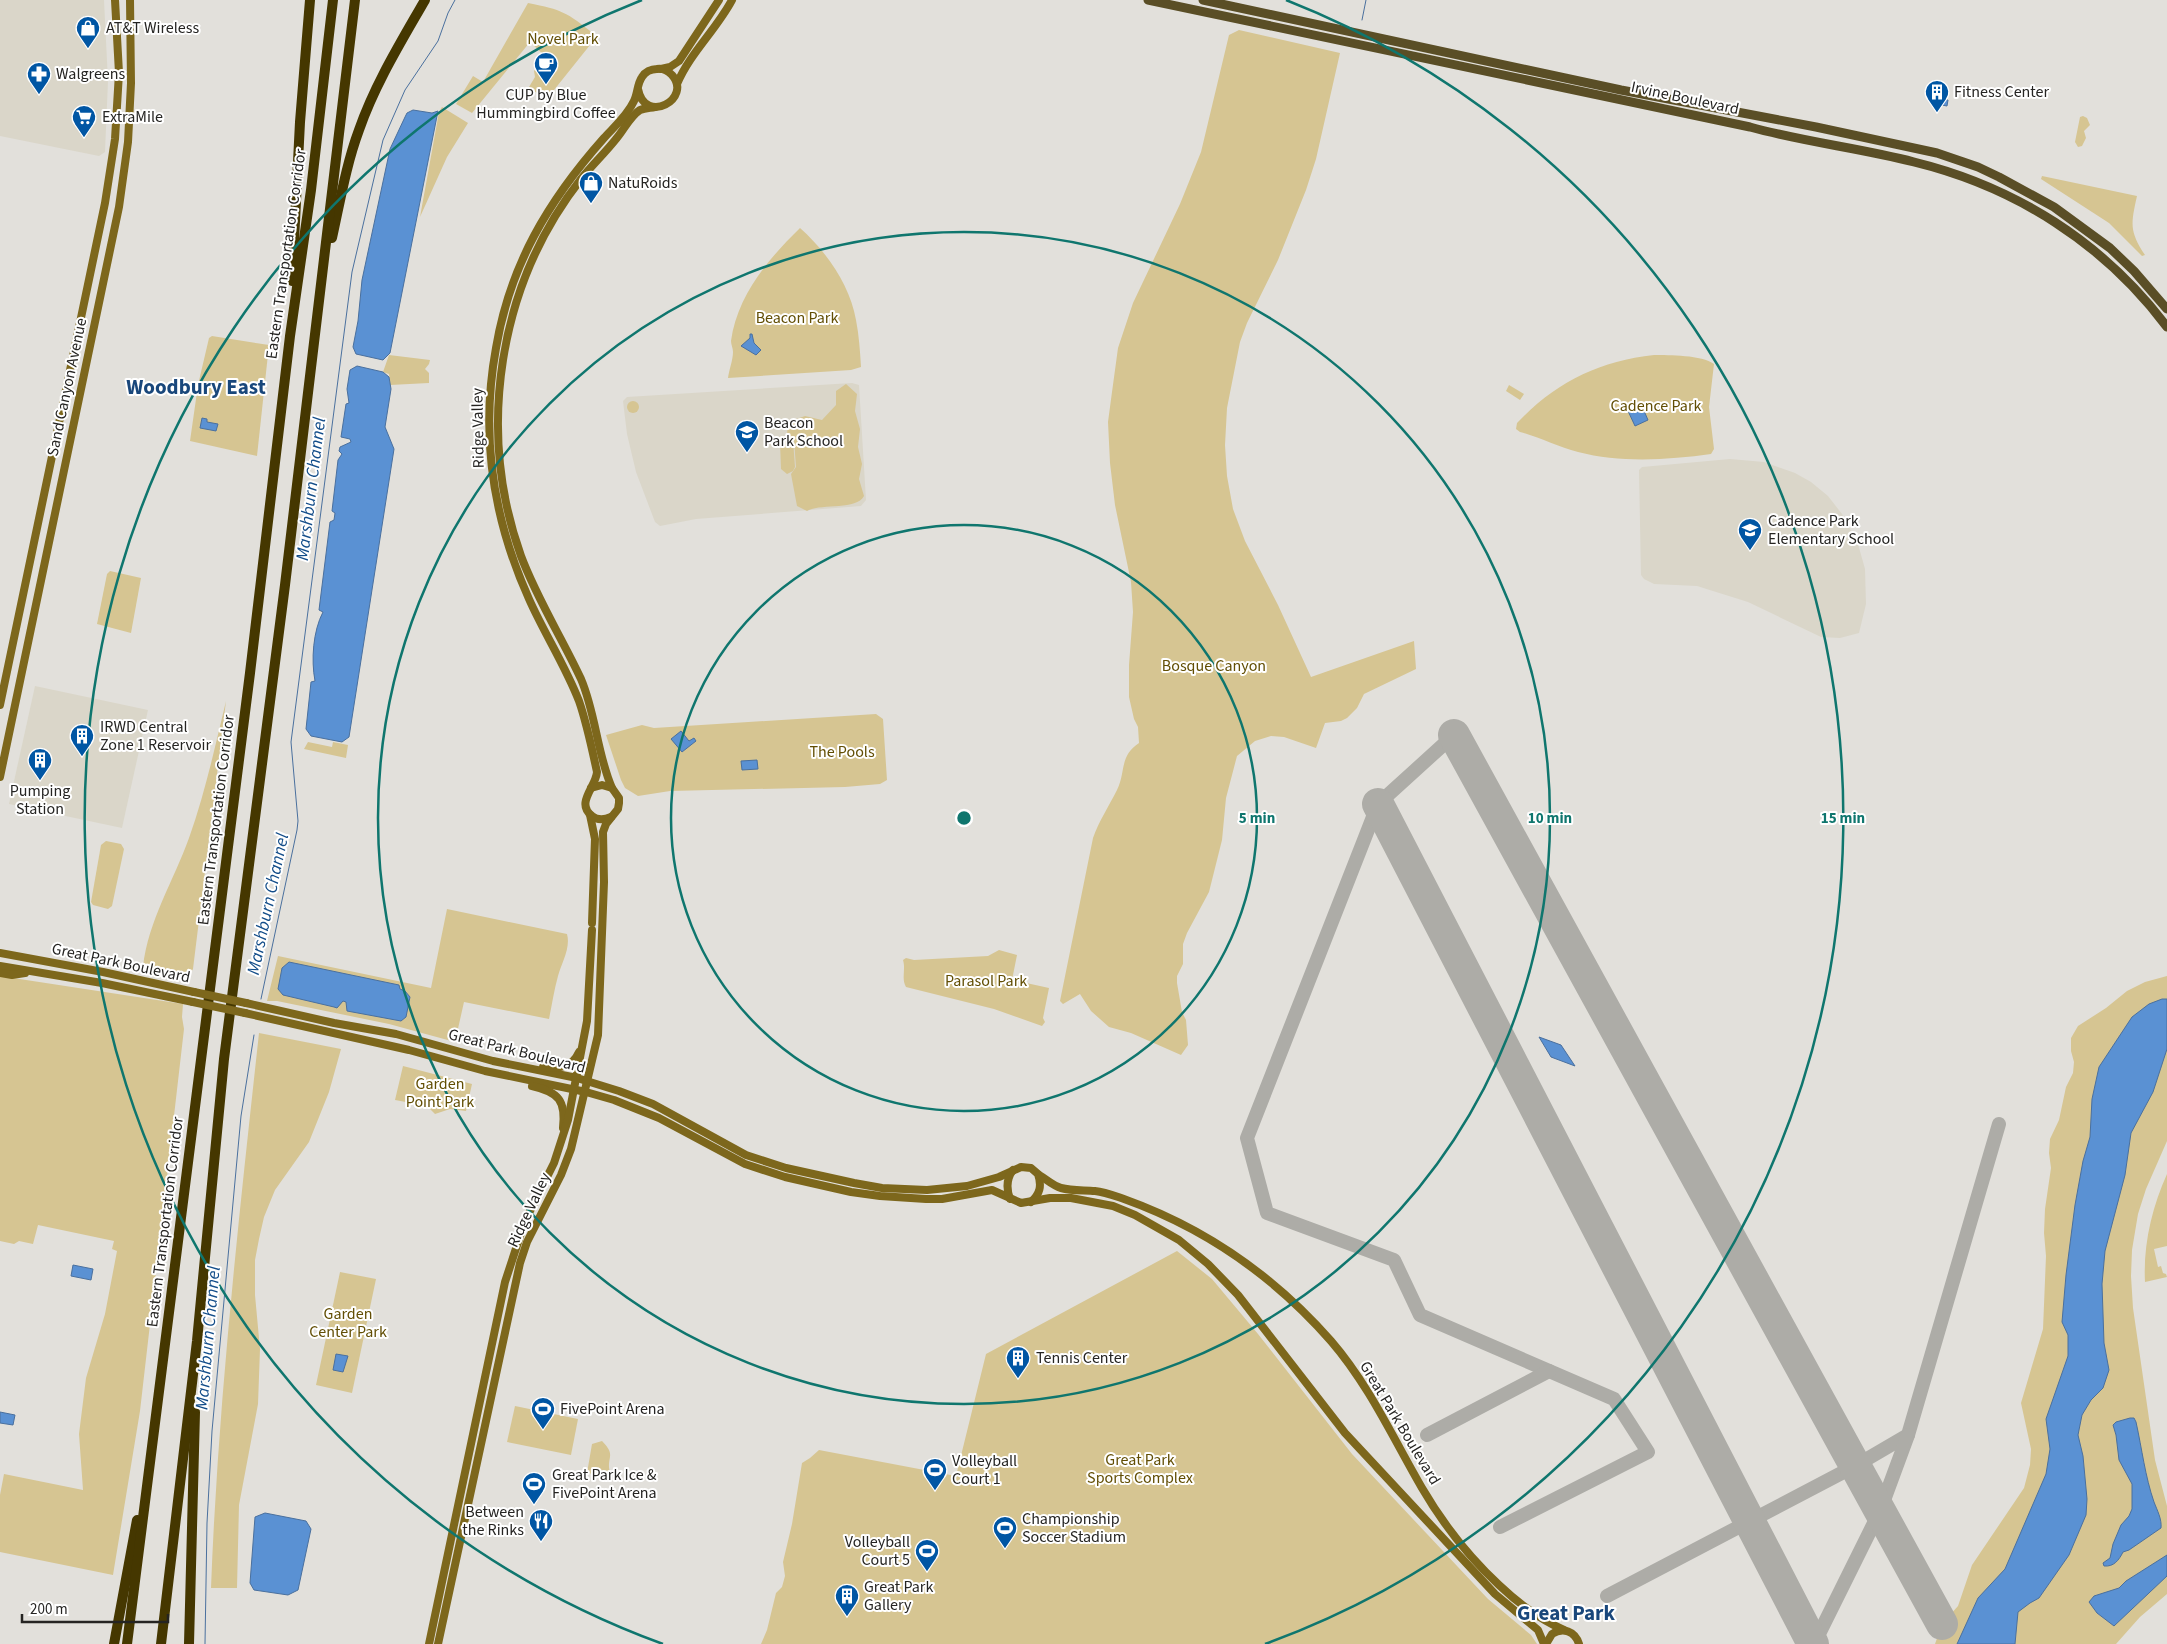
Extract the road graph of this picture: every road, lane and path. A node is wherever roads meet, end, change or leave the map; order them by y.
1 (115, 0) edge
2 (130, 0) edge
3 (310, 0) edge
4 (333, 0) edge
5 (355, 0) edge
6 (425, 0) edge
7 (719, 0) edge
8 (732, 0) edge
9 (1148, 0) edge
10 (1203, 0) edge
11 (661, 69) junction
12 (677, 84) junction
13 (638, 89) junction
14 (657, 107) junction
15 (323, 268) junction
16 (2167, 309) edge
17 (2167, 327) edge
18 (290, 336) junction
19 (0, 705) edge
20 (0, 777) edge
21 (591, 788) junction
22 (612, 788) junction
23 (590, 815) junction
24 (611, 817) junction
25 (0, 953) edge
26 (0, 966) edge
27 (33, 972) junction
28 (0, 973) edge
29 (585, 1034) junction
30 (472, 1056) junction
31 (485, 1071) junction
32 (577, 1078) junction
33 (588, 1082) junction
34 (575, 1090) junction
35 (586, 1092) junction
36 (561, 1144) junction
37 (1013, 1170) junction
38 (1039, 1174) junction
39 (1010, 1199) junction
40 (1031, 1202) junction
41 (197, 1341) junction
42 (146, 1490) junction
43 (1564, 1630) junction
44 (114, 1644) edge
45 (127, 1644) edge
46 (161, 1644) edge
47 (189, 1644) edge
48 (429, 1644) edge
49 (438, 1644) edge
50 (1545, 1644) edge
51 (1579, 1644) edge

1 - 19 main road, Sand Canyon Avenue
2 - 20 main road, Sand Canyon Avenue
3 - 18 highway
4 - 18 highway, Eastern Transportation Corridor
5 - 15 highway
6 - 15 highway
7 - 11 main road
8 - 12 main road
9 - 17 main road, Irvine Boulevard
10 - 16 main road, Irvine Boulevard
11 - 12 main road
11 - 13 main road
12 - 14 main road
13 - 14 main road
13 - 21 main road, Ridge Valley
14 - 22 main road, Ridge Valley
15 - 41 highway
18 - 42 highway, Eastern Transportation Corridor
21 - 22 main road
21 - 23 main road
22 - 24 main road
23 - 24 main road
23 - 29 main road, Ridge Valley
24 - 33 main road, Ridge Valley
25 - 30 main road, Great Park Boulevard, bridge
26 - 27 main road, Great Park Boulevard
27 - 28 main road
27 - 31 main road, Great Park Boulevard, bridge
29 - 30 main road
29 - 32 main road, Ridge Valley
30 - 32 main road, Great Park Boulevard
31 - 34 main road, Great Park Boulevard
31 - 36 main road
32 - 33 main road, Great Park Boulevard
32 - 34 main road, Ridge Valley
33 - 35 main road, Ridge Valley
33 - 37 main road, Great Park Boulevard
34 - 35 main road, Great Park Boulevard
34 - 36 main road, Ridge Valley
35 - 39 main road, Great Park Boulevard
35 - 49 main road, Ridge Valley
36 - 48 main road, Ridge Valley
37 - 38 main road
37 - 39 main road
38 - 40 main road
38 - 43 main road, Great Park Boulevard
39 - 40 main road
40 - 50 main road, Great Park Boulevard
41 - 46 highway
41 - 47 highway
42 - 44 highway
42 - 45 highway, Eastern Transportation Corridor
43 - 50 main road
43 - 51 main road, Great Park Boulevard

